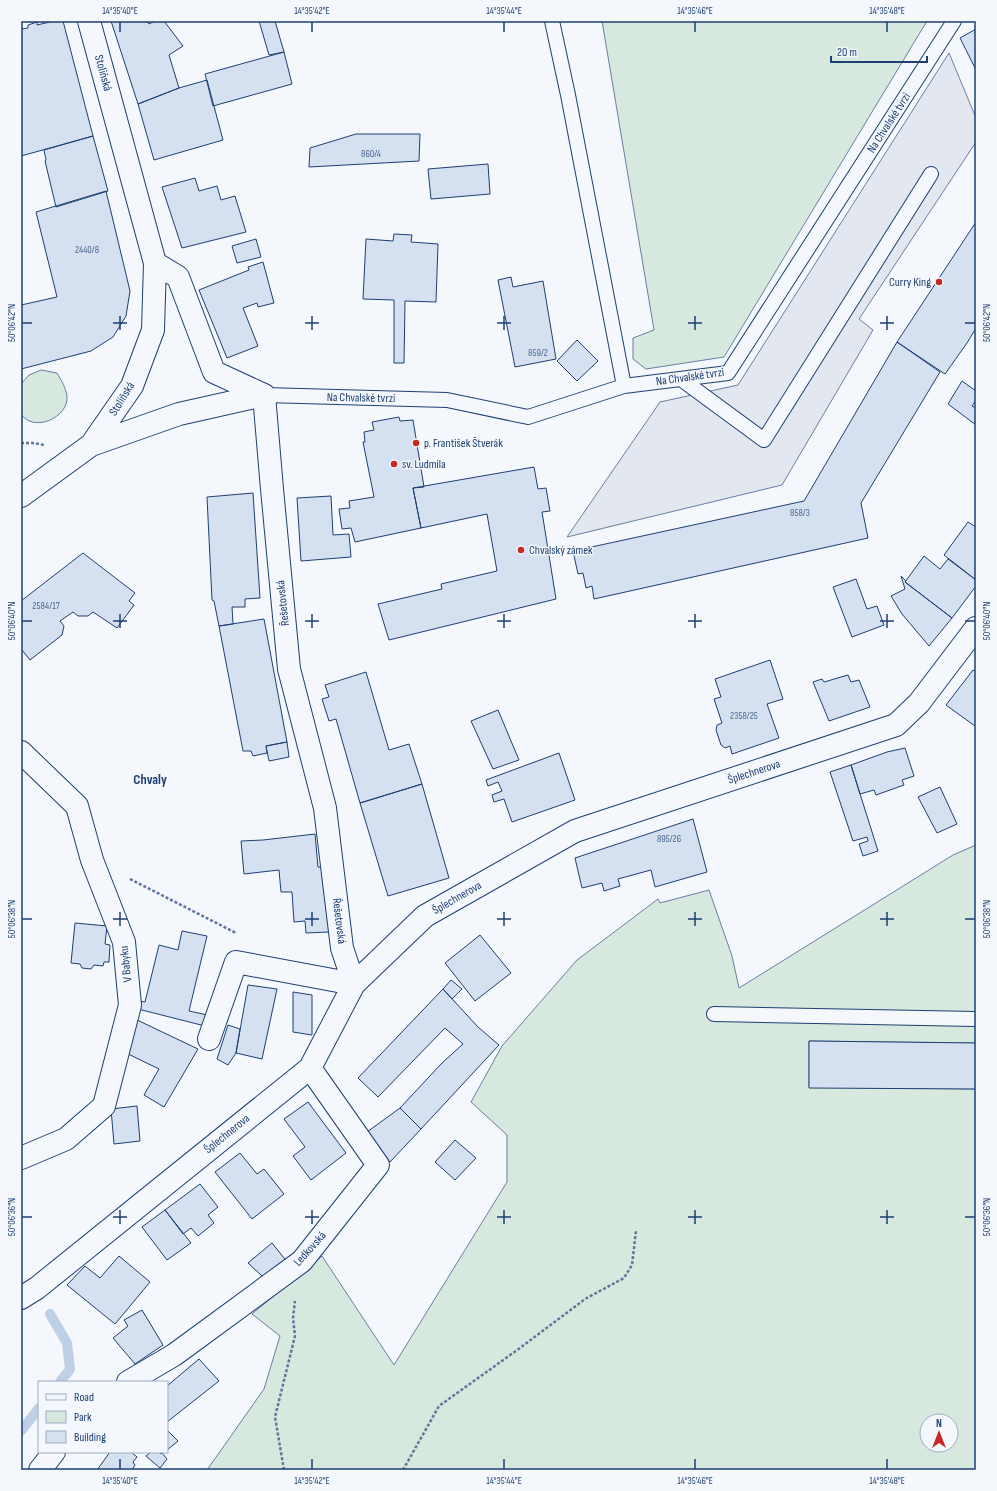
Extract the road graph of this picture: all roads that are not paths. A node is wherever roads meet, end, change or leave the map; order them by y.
1 (89, 21) edge
2 (552, 21) edge
3 (954, 21) edge
4 (931, 174) dead end
5 (155, 263) junction
6 (681, 379) junction
7 (624, 386) junction
8 (264, 395) junction
9 (91, 445) junction
10 (21, 496) edge
11 (976, 628) edge
12 (21, 752) edge
13 (354, 984) junction
14 (714, 1014) dead end
15 (976, 1019) edge
16 (209, 1039) dead end
17 (310, 1068) junction
18 (21, 1158) edge
19 (21, 1298) edge
20 (130, 1381) edge
21 (53, 1453) edge
22 (40, 1470) edge

1 - 5 street, Stoliňská
2 - 7 lane
3 - 6 lane, Na Chvalské tvrzi
4 - 6 lane
5 - 8 street
5 - 9 street, Stoliňská
6 - 7 lane, Na Chvalské tvrzi
7 - 8 lane, Na Chvalské tvrzi
8 - 9 street
8 - 13 street, Řešetovská
9 - 10 street, Stoliňská
11 - 13 street, Šplechnerova
12 - 18 street, V Babyku
13 - 16 street
13 - 17 street, Šplechnerova
14 - 15 lane
17 - 19 street, Šplechnerova
17 - 20 street, Ledkovská
21 - 22 street

